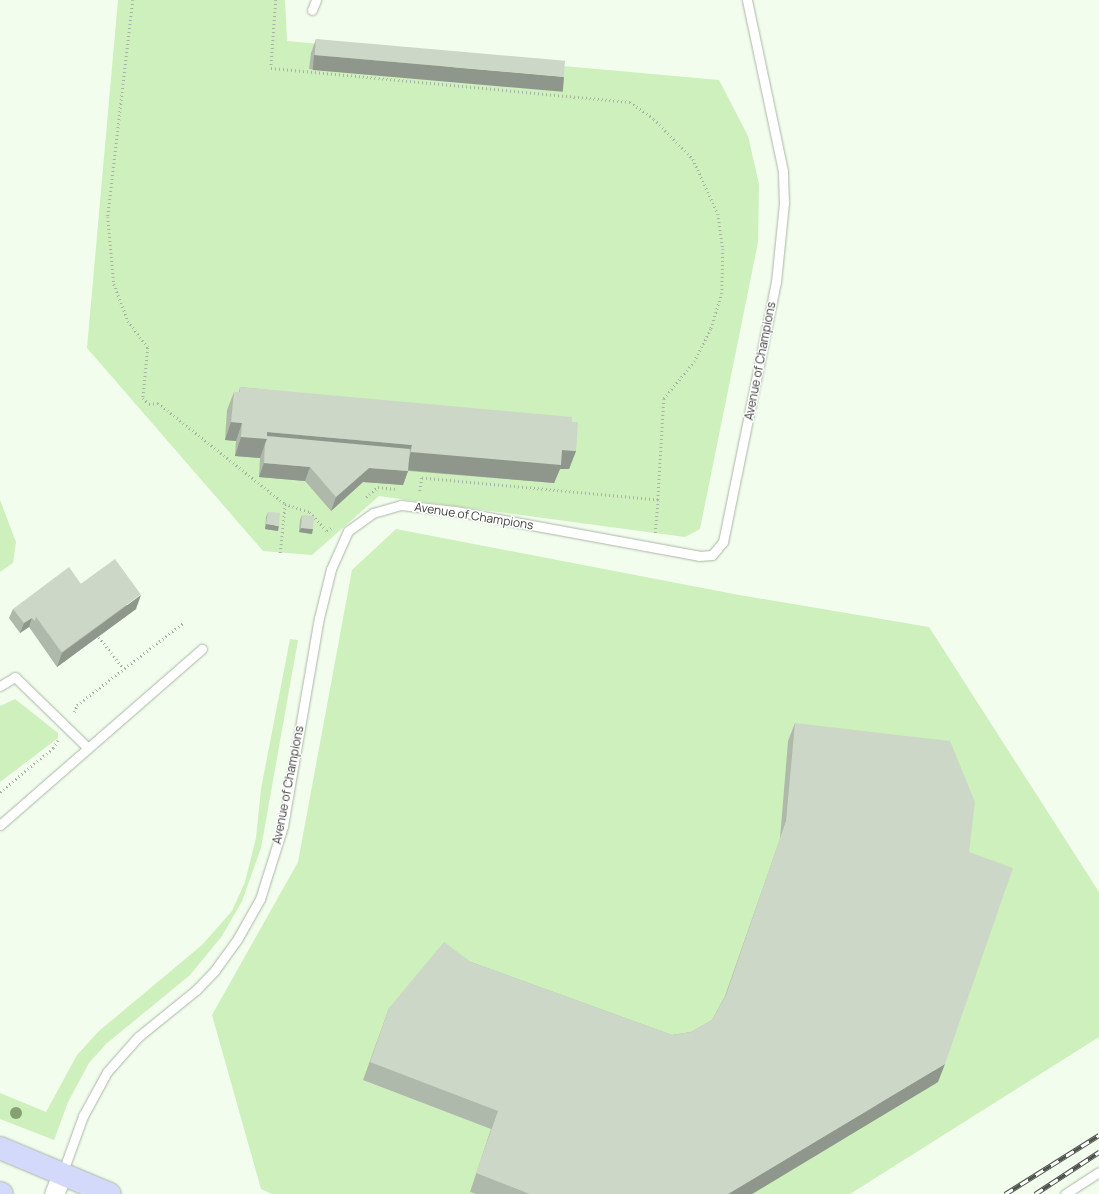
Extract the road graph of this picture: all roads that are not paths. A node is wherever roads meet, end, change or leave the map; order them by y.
1 (316, 0) edge
2 (747, 0) edge
3 (312, 10) dead end
4 (202, 649) dead end
5 (0, 686) edge
6 (87, 747) junction
7 (0, 825) edge
8 (0, 1148) edge
9 (1099, 1172) edge
10 (62, 1174) junction
11 (54, 1194) edge
12 (110, 1194) edge
13 (1065, 1194) edge

1 - 3 lane
2 - 10 lane, Avenue of Champions
4 - 6 lane
5 - 6 lane
6 - 7 lane
8 - 10 main road
9 - 13 lane
10 - 11 street
10 - 12 main road

